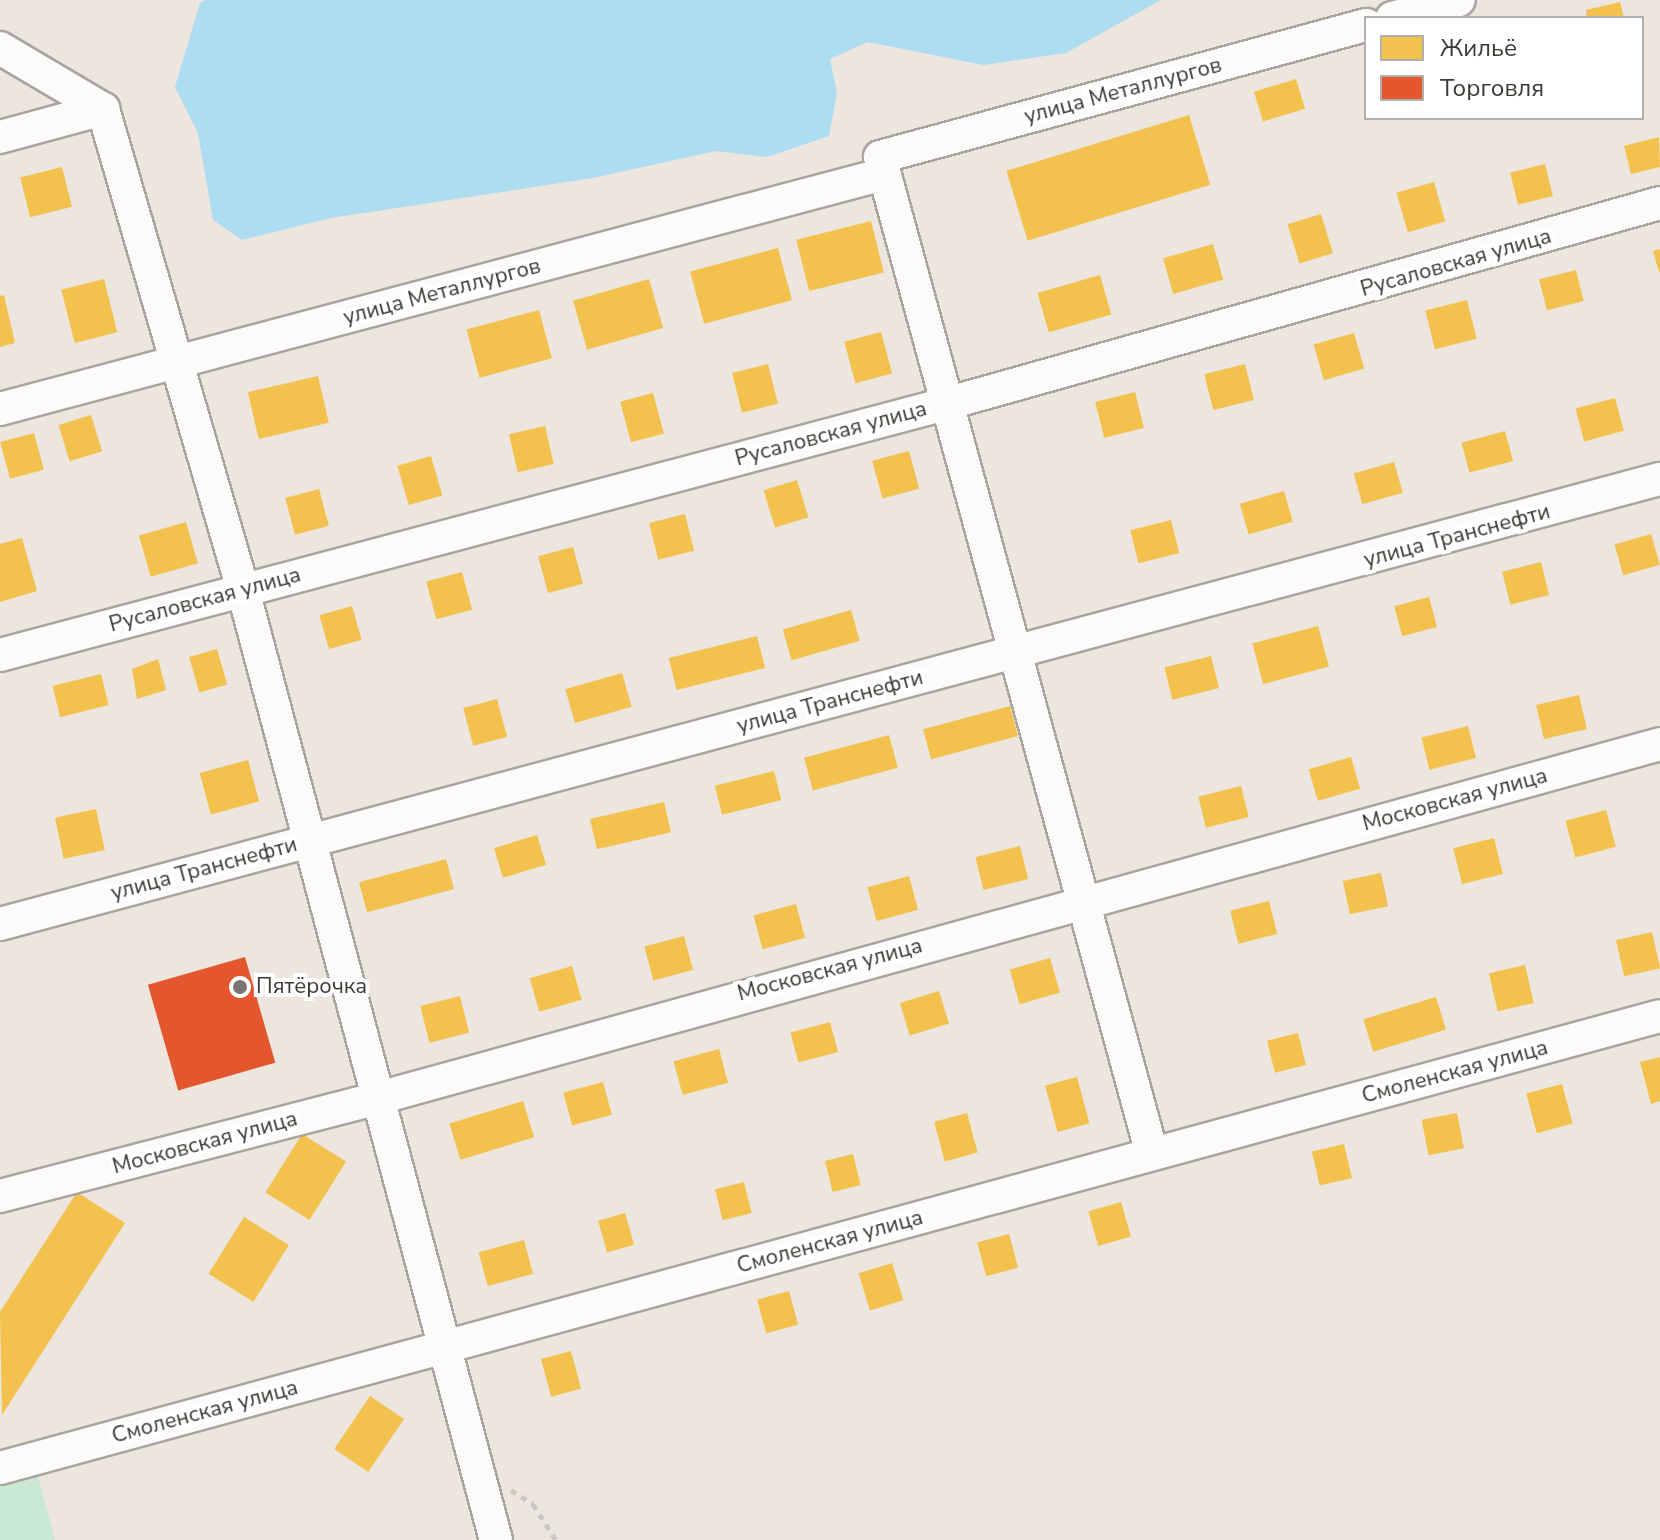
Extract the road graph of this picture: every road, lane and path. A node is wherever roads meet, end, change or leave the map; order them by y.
1 (1459, 0) edge
2 (1399, 16) edge
3 (1364, 26) edge
4 (0, 48) edge
5 (103, 109) junction
6 (0, 137) edge
7 (882, 165) junction
8 (1660, 203) edge
9 (174, 363) junction
10 (949, 403) junction
11 (0, 409) edge
12 (1660, 479) edge
13 (243, 590) junction
14 (1016, 652) junction
15 (0, 655) edge
16 (1660, 744) edge
17 (311, 840) junction
18 (1081, 902) junction
19 (0, 924) edge
20 (1660, 1016) edge
21 (375, 1099) junction
22 (1152, 1154) junction
23 (0, 1196) edge
24 (447, 1346) junction
25 (0, 1468) edge
26 (480, 1471) junction
27 (496, 1540) edge
28 (556, 1540) edge

1 - 2 street
3 - 7 street, улица Металлургов
4 - 5 street
5 - 6 street
5 - 9 street
7 - 9 street, улица Металлургов
7 - 10 street
8 - 10 street, Русаловская улица
9 - 11 street, улица Металлургов
9 - 13 street
10 - 13 street, Русаловская улица
10 - 14 street
12 - 14 street, улица Транснефти
13 - 15 street, Русаловская улица
13 - 17 street
14 - 17 street, улица Транснефти
14 - 18 street
16 - 18 street, Московская улица
17 - 19 street, улица Транснефти
17 - 21 street
18 - 21 street, Московская улица
18 - 22 street
20 - 22 street, Смоленская улица
21 - 23 street, Московская улица
21 - 24 street
22 - 24 street, Смоленская улица
24 - 25 street, Смоленская улица
24 - 26 street
26 - 27 street
26 - 28 path

